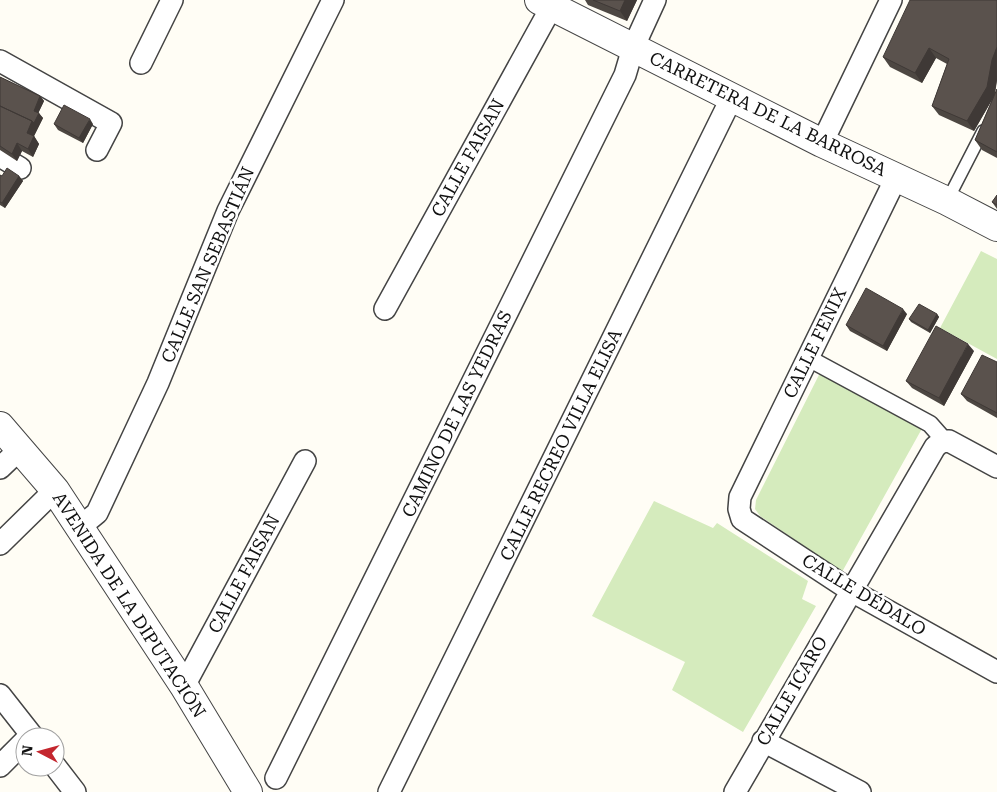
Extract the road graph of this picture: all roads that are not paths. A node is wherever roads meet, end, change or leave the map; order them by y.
1 (172, 0) edge
2 (333, 0) edge
3 (655, 0) edge
4 (891, 0) edge
5 (545, 3) edge
6 (634, 48) junction
7 (0, 61) edge
8 (141, 62) dead end
9 (732, 98) junction
10 (989, 119) edge
11 (822, 142) junction
12 (97, 150) dead end
13 (0, 156) edge
14 (20, 168) dead end
15 (896, 178) junction
16 (947, 201) junction
17 (997, 227) edge
18 (385, 309) dead end
19 (808, 358) junction
20 (0, 426) edge
21 (945, 441) junction
22 (20, 448) junction
23 (304, 461) dead end
24 (997, 467) edge
25 (0, 468) edge
26 (55, 490) junction
27 (739, 509) joint
28 (80, 527) junction
29 (0, 544) edge
30 (850, 590) junction
31 (997, 672) edge
32 (184, 686) junction
33 (0, 695) edge
34 (23, 727) edge
35 (763, 741) junction
36 (15, 752) edge
37 (0, 766) edge
38 (63, 777) edge
39 (276, 778) dead end
40 (75, 792) edge
41 (248, 792) edge
42 (389, 792) edge
43 (735, 792) edge
44 (860, 792) edge

1 - 8 street
2 - 28 street, CALLE SAN SEBASTIÁN
3 - 6 street, CAMINO DE LAS YEDRAS
4 - 11 street
5 - 6 street, CARRETERA DE LA BARROSA
5 - 18 street, CALLE FAISAN
6 - 9 street, CARRETERA DE LA BARROSA
6 - 39 street, CAMINO DE LAS YEDRAS
7 - 12 street
9 - 11 street, CARRETERA DE LA BARROSA
9 - 42 street, CALLE RECREO VILLA ELISA
10 - 16 lane
11 - 15 street, CARRETERA DE LA BARROSA
13 - 14 street
15 - 16 street, CARRETERA DE LA BARROSA
15 - 19 street, CALLE FENIX
16 - 17 street, CARRETERA DE LA BARROSA
19 - 21 street
19 - 27 street, CALLE FENIX
20 - 22 street, AVENIDA DE LA DIPUTACIÓN
21 - 24 street
21 - 30 street, CALLE ICARO
22 - 25 street
22 - 26 street, AVENIDA DE LA DIPUTACIÓN
23 - 32 street, CALLE FAISAN
26 - 28 street, AVENIDA DE LA DIPUTACIÓN
26 - 29 street
27 - 30 street, CALLE DÉDALO
28 - 32 street, AVENIDA DE LA DIPUTACIÓN
30 - 31 street, CALLE DÉDALO
30 - 35 street, CALLE ICARO
32 - 41 street, AVENIDA DE LA DIPUTACIÓN
33 - 34 street
35 - 43 street, CALLE ICARO
35 - 44 street
36 - 37 street
38 - 40 street

